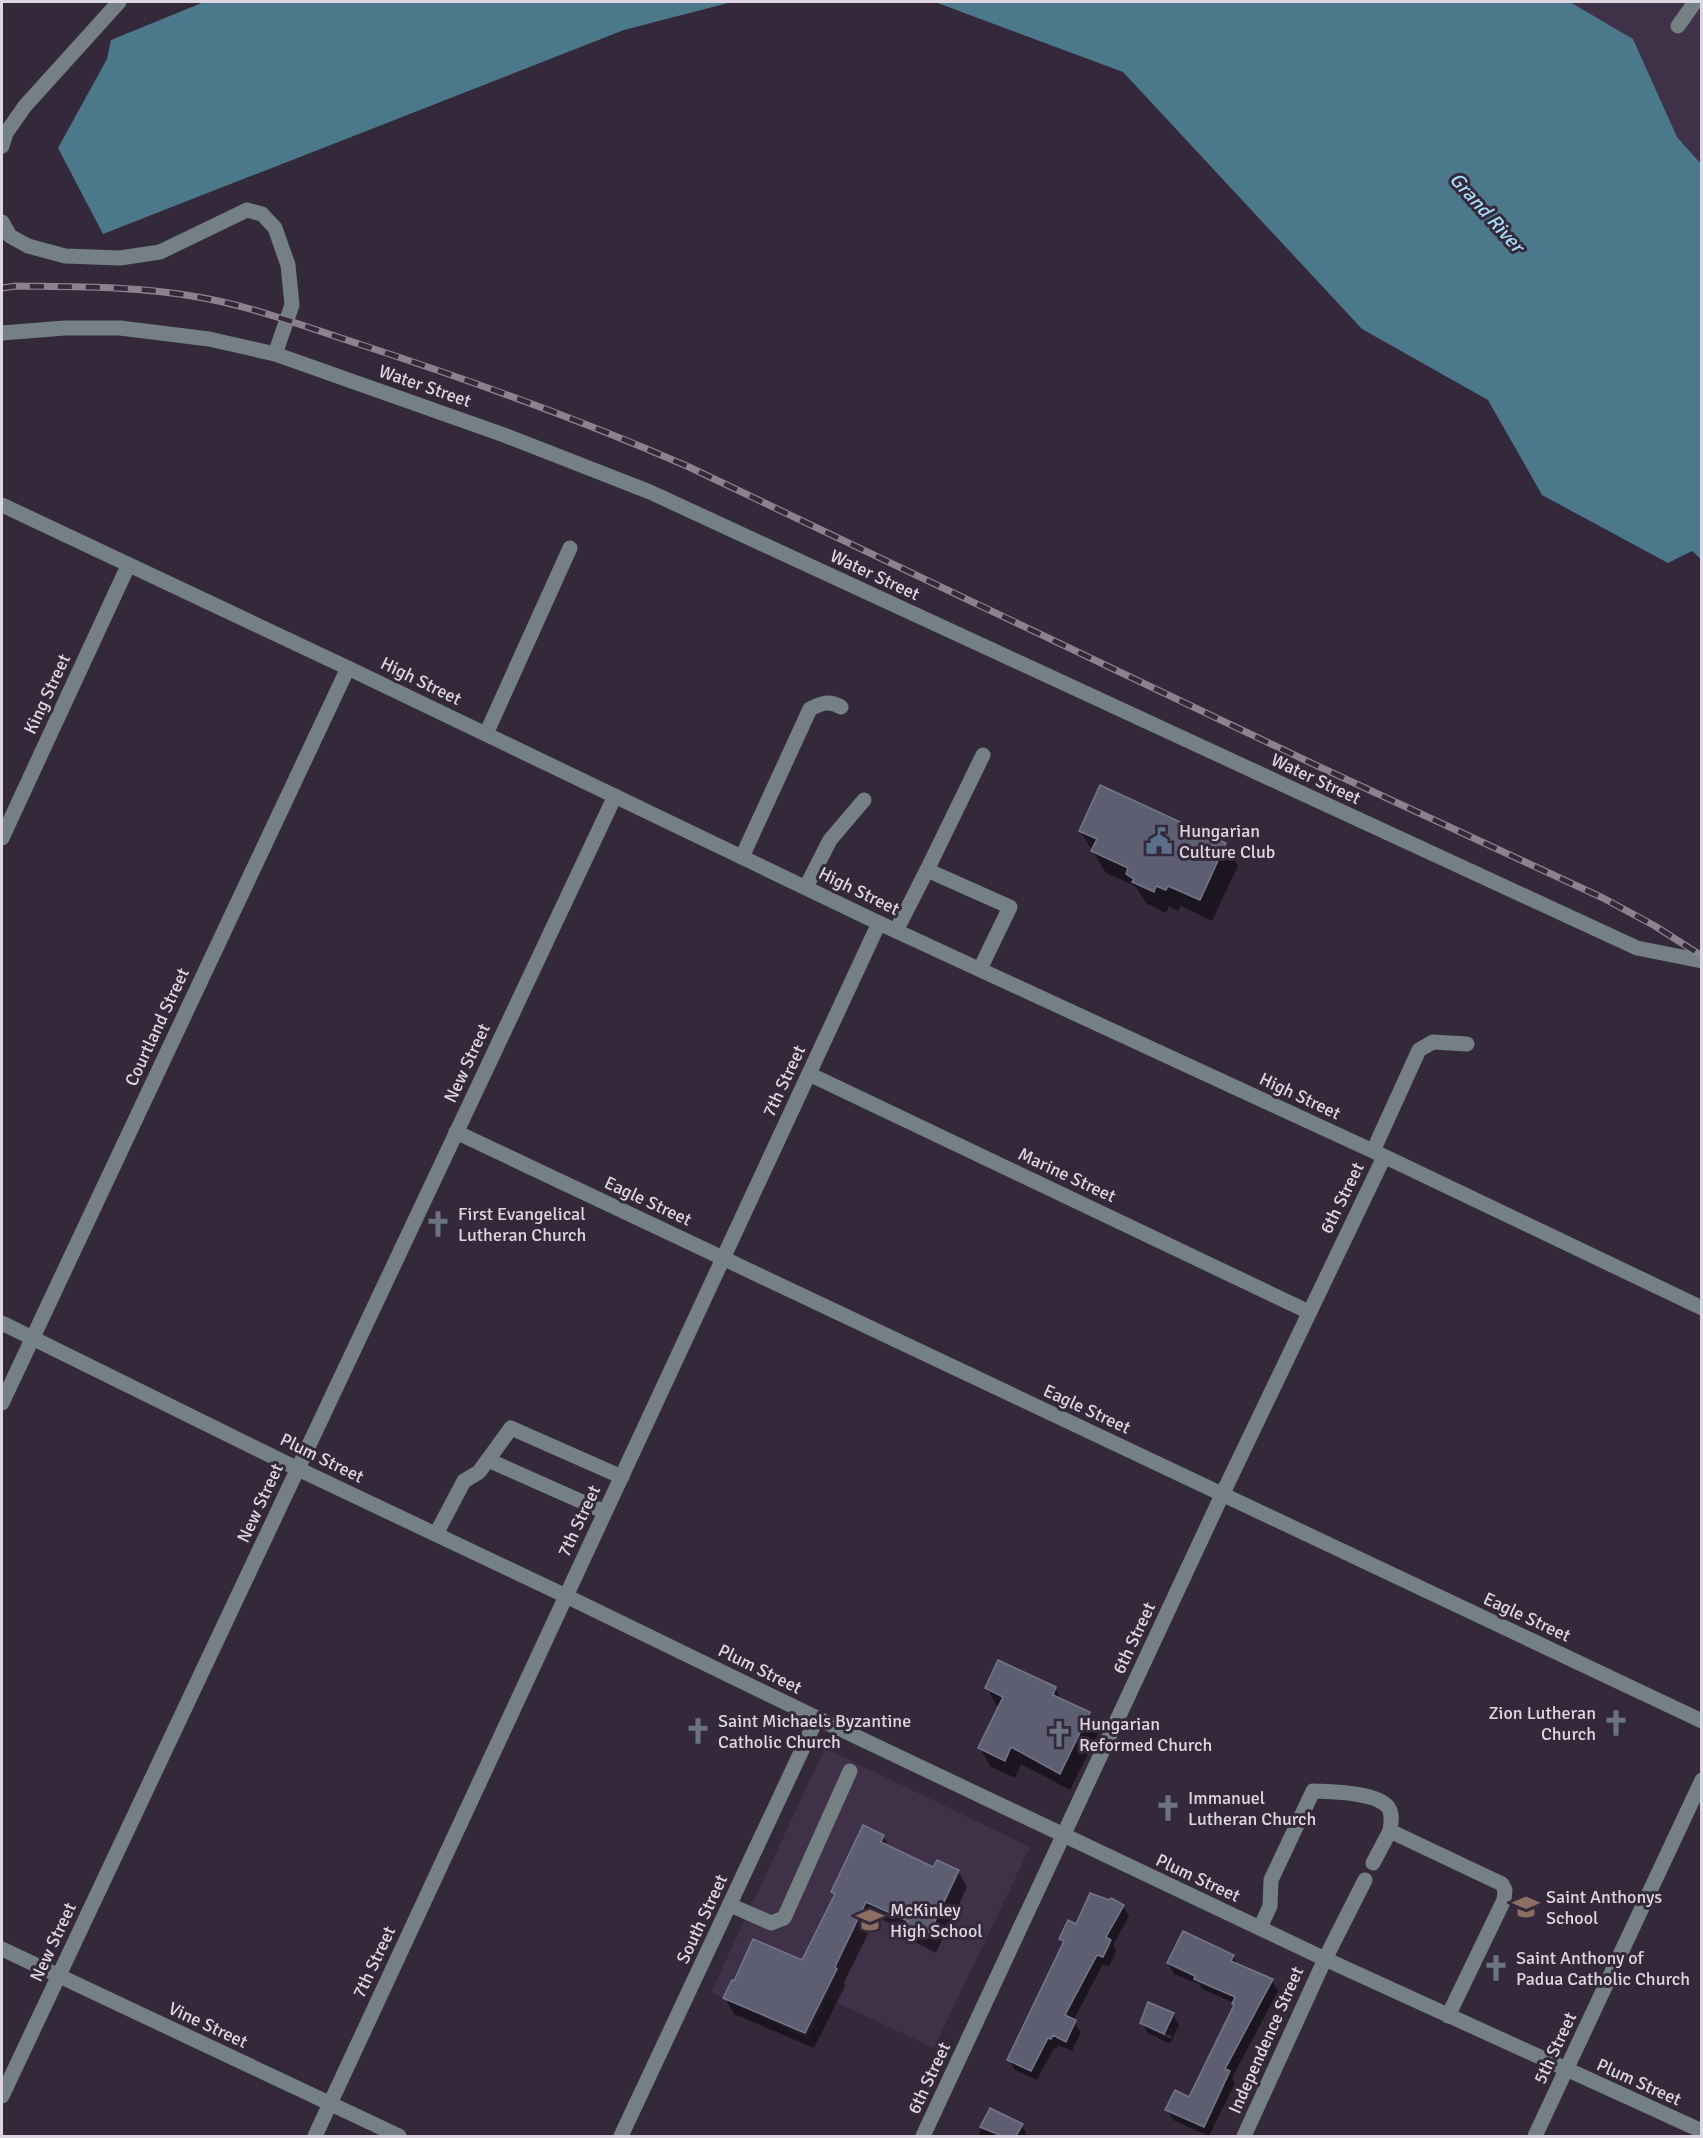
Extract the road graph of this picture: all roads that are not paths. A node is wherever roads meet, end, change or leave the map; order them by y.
1 (118, 2) edge
2 (1695, 2) edge
3 (1678, 26) dead end
4 (2, 146) edge
5 (2, 222) edge
6 (2, 333) edge
7 (275, 354) junction
8 (2, 505) edge
9 (570, 548) dead end
10 (128, 566) junction
11 (348, 668) junction
12 (841, 707) dead end
13 (486, 734) junction
14 (983, 755) dead end
15 (615, 796) junction
16 (864, 800) dead end
17 (2, 838) edge
18 (742, 857) junction
19 (927, 870) junction
20 (806, 887) junction
21 (879, 923) junction
22 (896, 931) junction
23 (1701, 961) edge
24 (980, 969) junction
25 (1467, 1044) dead end
26 (809, 1074) junction
27 (456, 1132) junction
28 (1379, 1154) junction
29 (723, 1258) junction
30 (1701, 1308) edge
31 (1309, 1312) junction
32 (2, 1323) edge
33 (32, 1339) junction
34 (2, 1403) edge
35 (488, 1460) junction
36 (297, 1469) junction
37 (622, 1477) junction
38 (1222, 1495) junction
39 (605, 1512) junction
40 (436, 1534) junction
41 (566, 1596) junction
42 (817, 1718) junction
43 (1701, 1721) edge
44 (850, 1771) dead end
45 (1701, 1780) edge
46 (1390, 1830) junction
47 (1064, 1835) junction
48 (1373, 1863) dead end
49 (1365, 1880) dead end
50 (730, 1905) junction
51 (1260, 1928) junction
52 (2, 1950) edge
53 (1325, 1959) junction
54 (58, 1976) junction
55 (1448, 2016) junction
56 (1566, 2070) junction
57 (2, 2096) edge
58 (330, 2104) junction
59 (1701, 2131) edge
60 (315, 2136) edge
61 (399, 2136) edge
62 (621, 2136) edge
63 (923, 2136) edge
64 (1244, 2136) edge
65 (1535, 2136) edge

1 - 4 street
2 - 3 street
5 - 7 street
6 - 7 street, Water Street
7 - 23 street, Water Street
8 - 10 street, High Street
9 - 13 street
10 - 11 street, High Street
10 - 17 street, King Street
11 - 13 street, High Street
11 - 33 street, Courtland Street
12 - 18 street
13 - 15 street, High Street
14 - 19 street
15 - 18 street, High Street
15 - 27 street, New Street
16 - 20 street
18 - 20 street, High Street
19 - 22 street
19 - 24 street
20 - 21 street, High Street
21 - 22 street, High Street
21 - 26 street, 7th Street
22 - 24 street, High Street
24 - 28 street, High Street
25 - 28 street, 6th Street
26 - 29 street, 7th Street
26 - 31 street, Marine Street
27 - 29 street, Eagle Street
27 - 36 street, New Street
28 - 30 street, High Street
28 - 31 street, 6th Street
29 - 37 street, 7th Street
29 - 38 street, Eagle Street
31 - 38 street, 6th Street
32 - 33 street, Plum Street
33 - 34 street, Courtland Street
33 - 36 street, Plum Street
35 - 37 street
35 - 39 street
35 - 40 street
36 - 40 street, Plum Street
36 - 54 street, New Street
37 - 39 street, 7th Street
38 - 43 street, Eagle Street
38 - 47 street, 6th Street
39 - 41 street, 7th Street
40 - 41 street, Plum Street
41 - 42 street, Plum Street
41 - 58 street, 7th Street
42 - 47 street, Plum Street
42 - 50 street, South Street
44 - 50 street
45 - 56 street, 5th Street
46 - 48 street
46 - 51 street
46 - 55 street
47 - 51 street, Plum Street
47 - 63 street, 6th Street
49 - 53 street, Independence Street
50 - 62 street, South Street
51 - 53 street, Plum Street
52 - 54 street, Vine Street
53 - 55 street, Plum Street
53 - 64 street, Independence Street
54 - 57 street, New Street
54 - 58 street, Vine Street
55 - 56 street, Plum Street
56 - 59 street, Plum Street
56 - 65 street, 5th Street
58 - 60 street, 7th Street
58 - 61 street, Vine Street

